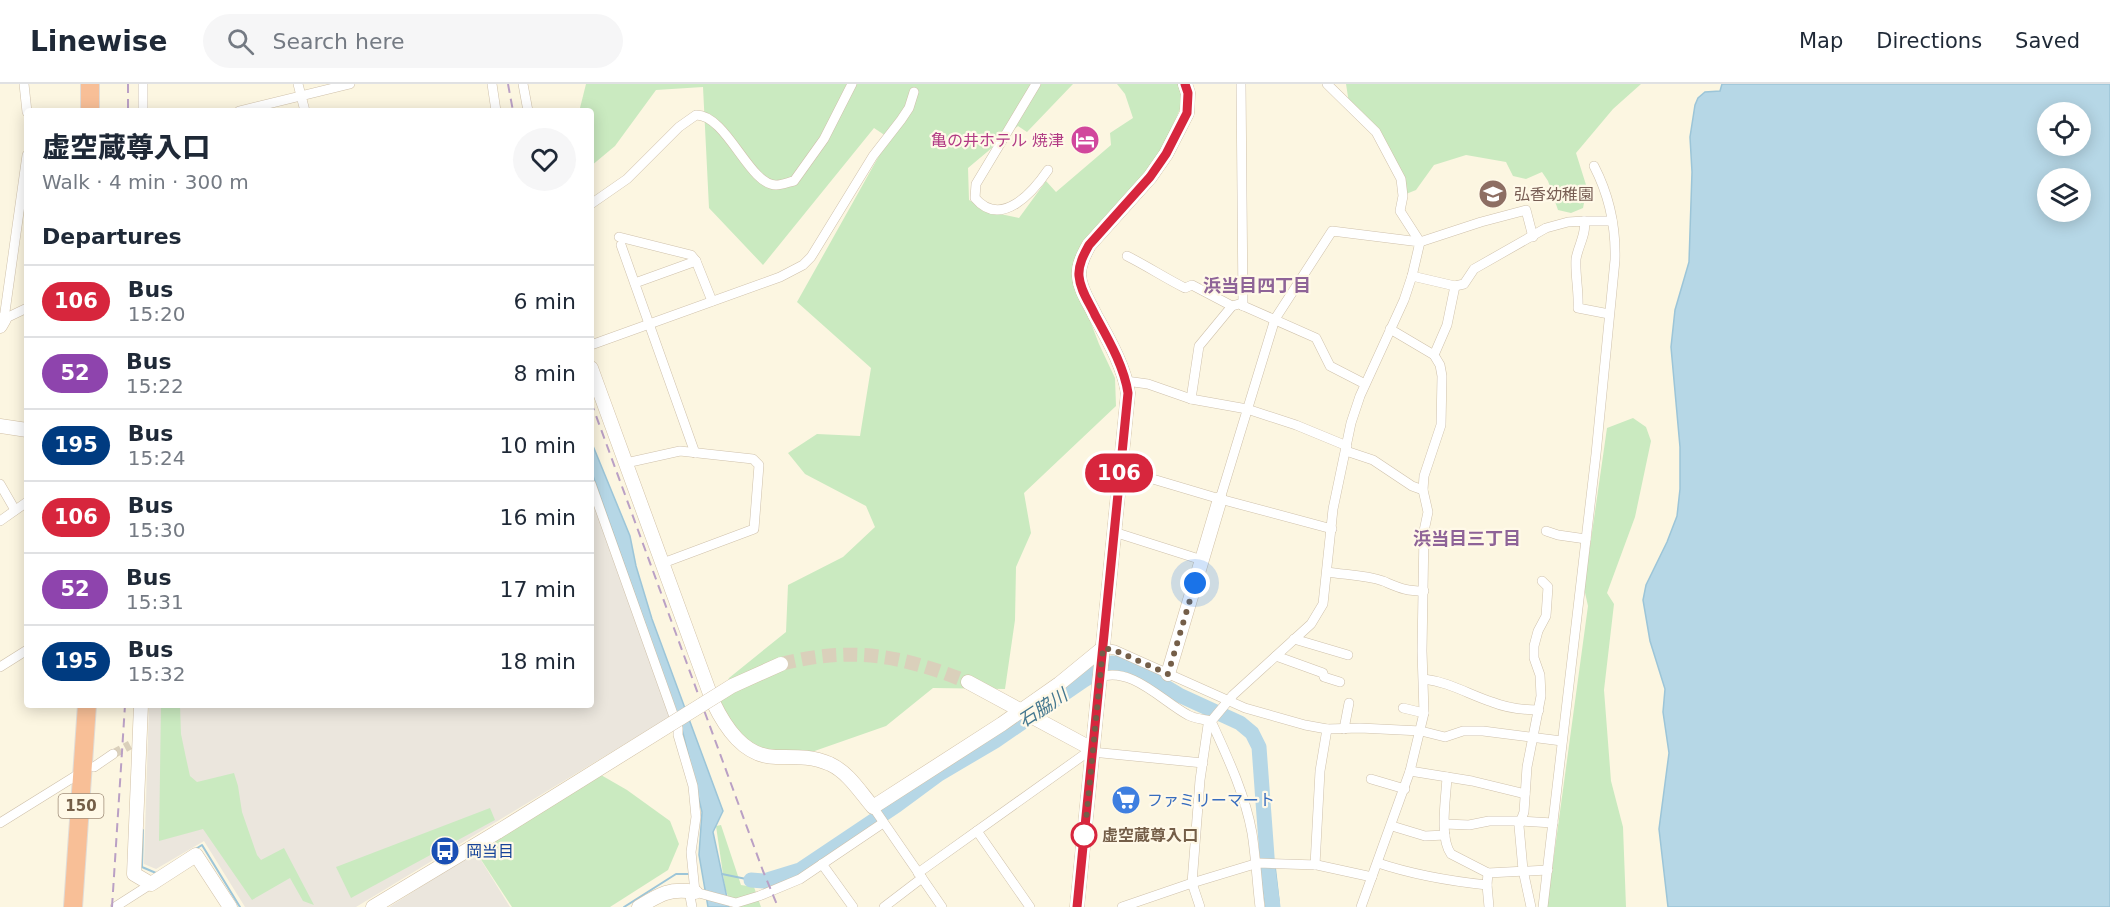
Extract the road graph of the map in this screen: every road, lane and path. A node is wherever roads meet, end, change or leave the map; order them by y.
1 (24, 84) edge
2 (90, 84) edge
3 (99, 84) edge
4 (143, 84) edge
5 (298, 84) edge
6 (350, 84) edge
7 (492, 84) edge
8 (523, 84) edge
9 (852, 84) edge
10 (1036, 84) edge
11 (1185, 84) edge
12 (1241, 84) edge
13 (1327, 84) edge
14 (914, 92) dead end
15 (301, 96) junction
16 (27, 108) edge
17 (90, 108) edge
18 (99, 108) edge
19 (143, 108) edge
20 (251, 108) edge
21 (304, 108) edge
22 (496, 108) edge
23 (527, 108) edge
24 (1594, 166) dead end
25 (1048, 170) dead end
26 (24, 179) edge
27 (594, 202) edge
28 (1584, 221) junction
29 (1612, 221) junction
30 (18, 222) junction
31 (24, 227) edge
32 (1533, 237) junction
33 (1420, 242) junction
34 (1127, 256) dead end
35 (696, 261) junction
36 (1412, 276) junction
37 (635, 283) junction
38 (1455, 286) junction
39 (712, 301) junction
40 (1232, 306) junction
41 (1243, 306) junction
42 (24, 310) edge
43 (1609, 314) junction
44 (1275, 319) junction
45 (2, 323) edge
46 (649, 324) junction
47 (1390, 329) junction
48 (594, 344) edge
49 (1434, 355) junction
50 (594, 376) edge
51 (1126, 381) junction
52 (1365, 384) junction
53 (1191, 399) junction
54 (1247, 409) junction
55 (0, 426) edge
56 (24, 430) edge
57 (1346, 448) junction
58 (695, 453) junction
59 (626, 464) junction
60 (1119, 469) junction
61 (0, 484) edge
62 (1423, 490) junction
63 (594, 492) edge
64 (1220, 499) junction
65 (24, 504) edge
66 (15, 510) junction
67 (0, 521) edge
68 (1332, 529) junction
69 (1545, 531) dead end
70 (1113, 532) junction
71 (1586, 538) junction
72 (1202, 560) junction
73 (663, 563) junction
74 (1328, 572) junction
75 (1542, 581) dead end
76 (1424, 591) junction
77 (1294, 639) junction
78 (24, 652) edge
79 (1102, 653) junction
80 (1348, 655) dead end
81 (1276, 656) junction
82 (781, 664) tunnel mouth
83 (0, 667) edge
84 (1168, 674) junction
85 (1100, 676) junction
86 (1424, 679) junction
87 (968, 682) tunnel mouth
88 (1340, 682) dead end
89 (1228, 699) junction
90 (1349, 703) dead end
91 (87, 708) edge
92 (96, 708) edge
93 (141, 708) edge
94 (1403, 708) dead end
95 (1539, 710) junction
96 (1424, 713) junction
97 (1027, 714) junction
98 (1210, 721) junction
99 (1327, 729) junction
100 (1344, 729) junction
101 (1421, 731) junction
102 (1533, 737) junction
103 (1563, 741) junction
104 (1092, 751) junction
105 (113, 754) tunnel mouth
106 (1203, 764) junction
107 (88, 769) junction
108 (1410, 771) junction
109 (1447, 777) junction
110 (1371, 779) dead end
111 (1405, 789) junction
112 (1525, 794) junction
113 (873, 807) junction
114 (1521, 821) junction
115 (0, 823) edge
116 (883, 823) junction
117 (1445, 824) junction
118 (1553, 824) junction
119 (1392, 826) junction
120 (977, 831) junction
121 (1445, 835) junction
122 (1257, 863) junction
123 (1378, 863) junction
124 (822, 864) junction
125 (1315, 865) junction
126 (1548, 870) junction
127 (1488, 873) junction
128 (1524, 873) junction
129 (920, 876) junction
130 (1372, 877) junction
131 (1192, 883) junction
132 (151, 884) junction
133 (1487, 885) junction
134 (693, 888) junction
135 (73, 907) edge
136 (83, 907) edge
137 (115, 907) edge
138 (230, 907) edge
139 (373, 907) edge
140 (639, 907) edge
141 (692, 907) edge
142 (853, 907) edge
143 (884, 907) edge
144 (942, 907) edge
145 (1030, 907) edge
146 (1077, 907) edge
147 (1123, 907) edge
148 (1200, 907) edge
149 (1260, 907) edge
150 (1361, 907) edge
151 (1489, 907) edge
152 (1530, 907) edge
153 (1543, 907) edge

1 - 16 street
2 - 17 highway
3 - 18 highway
4 - 19 street
5 - 15 street
6 - 15 street
7 - 22 street
8 - 23 street
9 - 27 street
10 - 25 street
11 - 51 street
12 - 41 street
13 - 33 street
14 - 39 street
15 - 20 street
15 - 21 street
24 - 29 street
26 - 30 street
28 - 29 street
28 - 32 street
28 - 43 street
29 - 43 street
30 - 31 street
30 - 45 street
32 - 33 street
32 - 38 street
33 - 36 street
33 - 44 street
34 - 40 street
35 - 37 street
35 - 37 street
35 - 39 street
36 - 38 street
36 - 47 street
37 - 46 street
38 - 49 street
39 - 46 street
40 - 41 street
40 - 53 street
41 - 44 street
42 - 45 street
43 - 71 street
44 - 52 street
44 - 54 street
46 - 48 street
46 - 58 street
47 - 49 street
47 - 52 street
49 - 62 street
50 - 59 street
51 - 53 street
51 - 60 street
52 - 57 street
53 - 54 street
54 - 57 street
54 - 64 street
55 - 56 street
57 - 62 street
57 - 68 street
58 - 59 street
58 - 73 street
59 - 73 street
60 - 64 street
60 - 70 street
61 - 66 street
62 - 76 street
63 - 134 street
64 - 68 street
64 - 72 street
65 - 66 street
66 - 67 street
68 - 74 street
69 - 71 street
70 - 72 street
70 - 79 street
71 - 103 street
72 - 84 street
73 - 113 street
74 - 76 street
74 - 77 street
75 - 95 street
76 - 86 street
77 - 80 street
77 - 81 street
78 - 83 street
79 - 84 street
79 - 85 street
79 - 97 street
81 - 88 street
81 - 89 street
82 - 139 street, bridge
84 - 89 street
85 - 98 street
85 - 104 street
86 - 95 street
86 - 96 street
87 - 97 street
89 - 98 street
89 - 99 street
90 - 100 street
91 - 107 highway, 150
92 - 107 highway, 150
93 - 132 street
94 - 96 street
95 - 102 street
96 - 101 street
97 - 104 street
97 - 113 street
98 - 106 street
98 - 122 street
99 - 100 street
99 - 125 street
100 - 101 street
101 - 102 street
101 - 108 street
102 - 103 street
102 - 112 street
103 - 118 street
104 - 106 street
104 - 120 street
104 - 146 street
105 - 107 street
106 - 131 street
107 - 115 street
107 - 135 highway, 150
107 - 136 highway, 150
108 - 109 street
108 - 111 street
109 - 112 street
109 - 117 street
110 - 111 street
111 - 119 street
112 - 114 street
113 - 116 street
114 - 117 street
114 - 118 street
114 - 128 street
116 - 124 street
116 - 129 street
117 - 121 street
118 - 126 street
119 - 121 street
119 - 123 street
120 - 129 street
120 - 145 street
121 - 127 street
122 - 125 street
122 - 131 street
122 - 149 street
123 - 130 street
123 - 133 street
124 - 134 street
124 - 142 street
125 - 130 street
126 - 128 street
126 - 153 street
127 - 128 street
127 - 133 street
128 - 152 street
129 - 143 street
129 - 144 street
130 - 150 street
131 - 147 street
131 - 148 street
132 - 137 street
132 - 138 street
133 - 151 street
134 - 140 street
134 - 141 street

